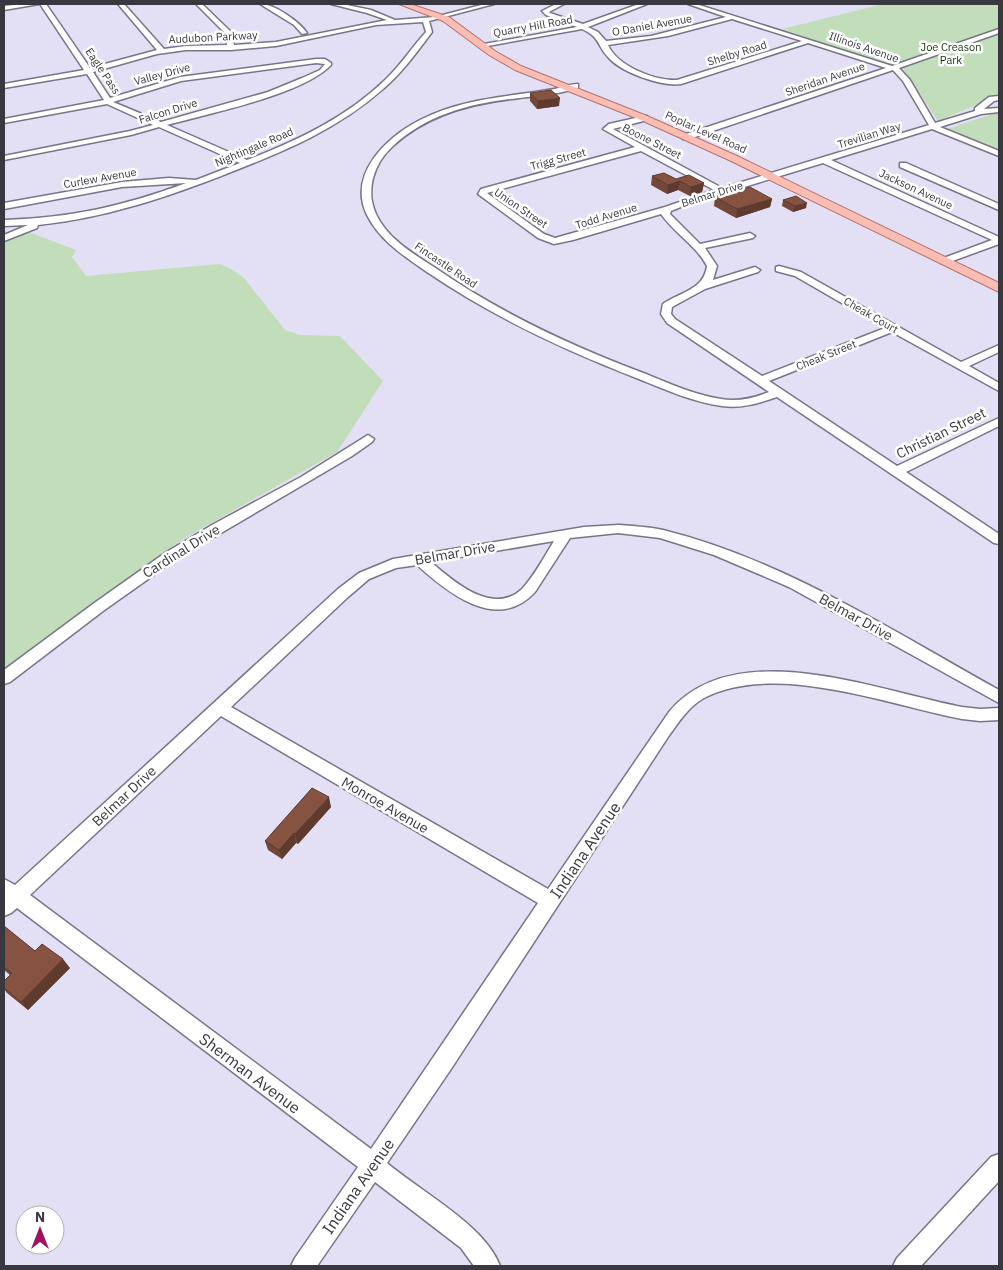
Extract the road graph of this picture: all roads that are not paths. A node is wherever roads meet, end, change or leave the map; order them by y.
1 (36, 4) edge
2 (42, 4) edge
3 (121, 4) edge
4 (213, 4) edge
5 (263, 4) edge
6 (334, 4) edge
7 (403, 4) edge
8 (415, 4) edge
9 (491, 4) edge
10 (561, 4) edge
11 (644, 4) edge
12 (691, 4) edge
13 (714, 4) edge
14 (201, 5) edge
15 (702, 7) junction
16 (4, 8) edge
17 (445, 16) junction
18 (733, 17) junction
19 (426, 18) junction
20 (383, 20) junction
21 (581, 27) junction
22 (999, 31) edge
23 (304, 32) junction
24 (320, 34) junction
25 (295, 40) junction
26 (809, 41) junction
27 (603, 43) junction
28 (486, 44) junction
29 (231, 48) junction
30 (162, 51) junction
31 (328, 62) joint
32 (285, 66) junction
33 (892, 67) junction
34 (89, 71) junction
35 (305, 80) junction
36 (4, 86) edge
37 (572, 88) junction
38 (999, 98) edge
39 (109, 101) junction
40 (991, 101) junction
41 (999, 108) edge
42 (999, 113) edge
43 (974, 115) junction
44 (644, 118) junction
45 (4, 121) edge
46 (160, 126) junction
47 (934, 127) junction
48 (690, 135) junction
49 (641, 148) junction
50 (999, 154) edge
51 (4, 158) edge
52 (824, 160) junction
53 (247, 163) junction
54 (903, 165) dead end
55 (775, 175) junction
56 (200, 181) junction
57 (722, 191) junction
58 (482, 193) joint
59 (4, 206) edge
60 (999, 207) edge
61 (668, 209) junction
62 (4, 223) edge
63 (40, 223) junction
64 (750, 236) dead end
65 (4, 238) edge
66 (550, 240) joint
67 (999, 240) edge
68 (698, 246) junction
69 (949, 260) junction
70 (779, 269) dead end
71 (755, 270) dead end
72 (999, 281) edge
73 (706, 286) junction
74 (999, 288) edge
75 (893, 328) junction
76 (999, 348) edge
77 (961, 366) junction
78 (760, 381) junction
79 (999, 388) edge
80 (777, 393) junction
81 (999, 422) edge
82 (368, 438) dead end
83 (896, 472) junction
84 (566, 534) junction
85 (999, 540) edge
86 (419, 559) junction
87 (4, 678) edge
88 (999, 697) edge
89 (220, 708) junction
90 (999, 714) edge
91 (8, 897) edge
92 (551, 901) junction
93 (999, 1164) edge
94 (373, 1165) junction
95 (303, 1266) edge
96 (488, 1266) edge
97 (905, 1266) edge

1 - 16 street
2 - 34 street, Eagle Pass
3 - 30 street
4 - 14 street
5 - 23 street
6 - 20 street
7 - 17 main road, Poplar Level Road
8 - 17 main road, Poplar Level Road
9 - 17 street
10 - 21 street
11 - 21 street, Quarry Hill Road
12 - 15 street
13 - 15 street
14 - 29 street
15 - 18 street, Illinois Avenue
17 - 19 street, Audubon Parkway
17 - 28 main road, Poplar Level Road
18 - 26 street, Illinois Avenue
18 - 27 street, O Daniel Avenue
19 - 20 street, Audubon Parkway
19 - 53 street, Nightingale Road
20 - 24 street, Audubon Parkway
21 - 27 street
21 - 28 street, Quarry Hill Road
22 - 33 street, Sheridan Avenue
23 - 24 street
23 - 25 street
24 - 25 street, Audubon Parkway
25 - 29 street, Audubon Parkway
26 - 27 street, Shelby Road
26 - 33 street, Illinois Avenue
28 - 37 main road, Poplar Level Road
29 - 30 street, Audubon Parkway
30 - 34 street, Audubon Parkway
31 - 32 street, Valley Drive
31 - 35 street, Falcon Drive
32 - 35 street
32 - 39 street, Valley Drive
33 - 47 street, Illinois Avenue
33 - 48 street, Sheridan Avenue
34 - 36 street, Audubon Parkway
34 - 39 street, Eagle Pass
35 - 46 street, Falcon Drive
37 - 44 main road, Poplar Level Road
37 - 48 main road, Poplar Level Road
37 - 80 street, Fincastle Road
38 - 40 street, Trevilian Way
39 - 45 street, Valley Drive
39 - 46 street, Eagle Pass
40 - 41 street, Trevilian Way
40 - 43 street, Trevilian Way
41 - 43 street, Trevilian Way
42 - 43 street
43 - 47 street, Trevilian Way
44 - 48 main road, Poplar Level Road
44 - 49 street, Boone Street
46 - 51 street, Falcon Drive
46 - 53 street, Eagle Pass
47 - 50 street
47 - 52 street, Trevilian Way
48 - 55 main road, Poplar Level Road
49 - 57 street, Boone Street
49 - 58 street, Trigg Street
52 - 55 street, Trevilian Way
52 - 67 street, Jackson Avenue
53 - 56 street, Nightingale Road
54 - 60 street
55 - 57 street, Belmar Drive
55 - 69 main road, Poplar Level Road
56 - 59 street, Curlew Avenue
56 - 63 street, Nightingale Road
57 - 61 street, Belmar Drive
58 - 66 street, Union Street
61 - 66 street, Todd Avenue
61 - 68 street, Belmar Drive
62 - 63 street
63 - 65 street
64 - 68 street
67 - 69 street
68 - 73 street, Belmar Drive
69 - 72 main road, Poplar Level Road
69 - 74 main road, Poplar Level Road
70 - 75 street, Cheak Court
71 - 73 street
73 - 78 street
75 - 77 street, Cheak Court
75 - 78 street, Cheak Street
76 - 77 street
77 - 79 street
78 - 80 street
80 - 83 street
81 - 83 street, Christian Street
82 - 87 street, Cardinal Drive
83 - 85 street
84 - 86 street, Belmar Drive
84 - 86 street
84 - 88 street, Belmar Drive
86 - 89 street, Belmar Drive
89 - 91 street, Belmar Drive
89 - 92 street, Monroe Avenue
90 - 92 street, Indiana Avenue
91 - 94 street, Sherman Avenue
92 - 94 street, Indiana Avenue
93 - 97 street
94 - 95 street, Indiana Avenue
94 - 96 street, Sherman Avenue

